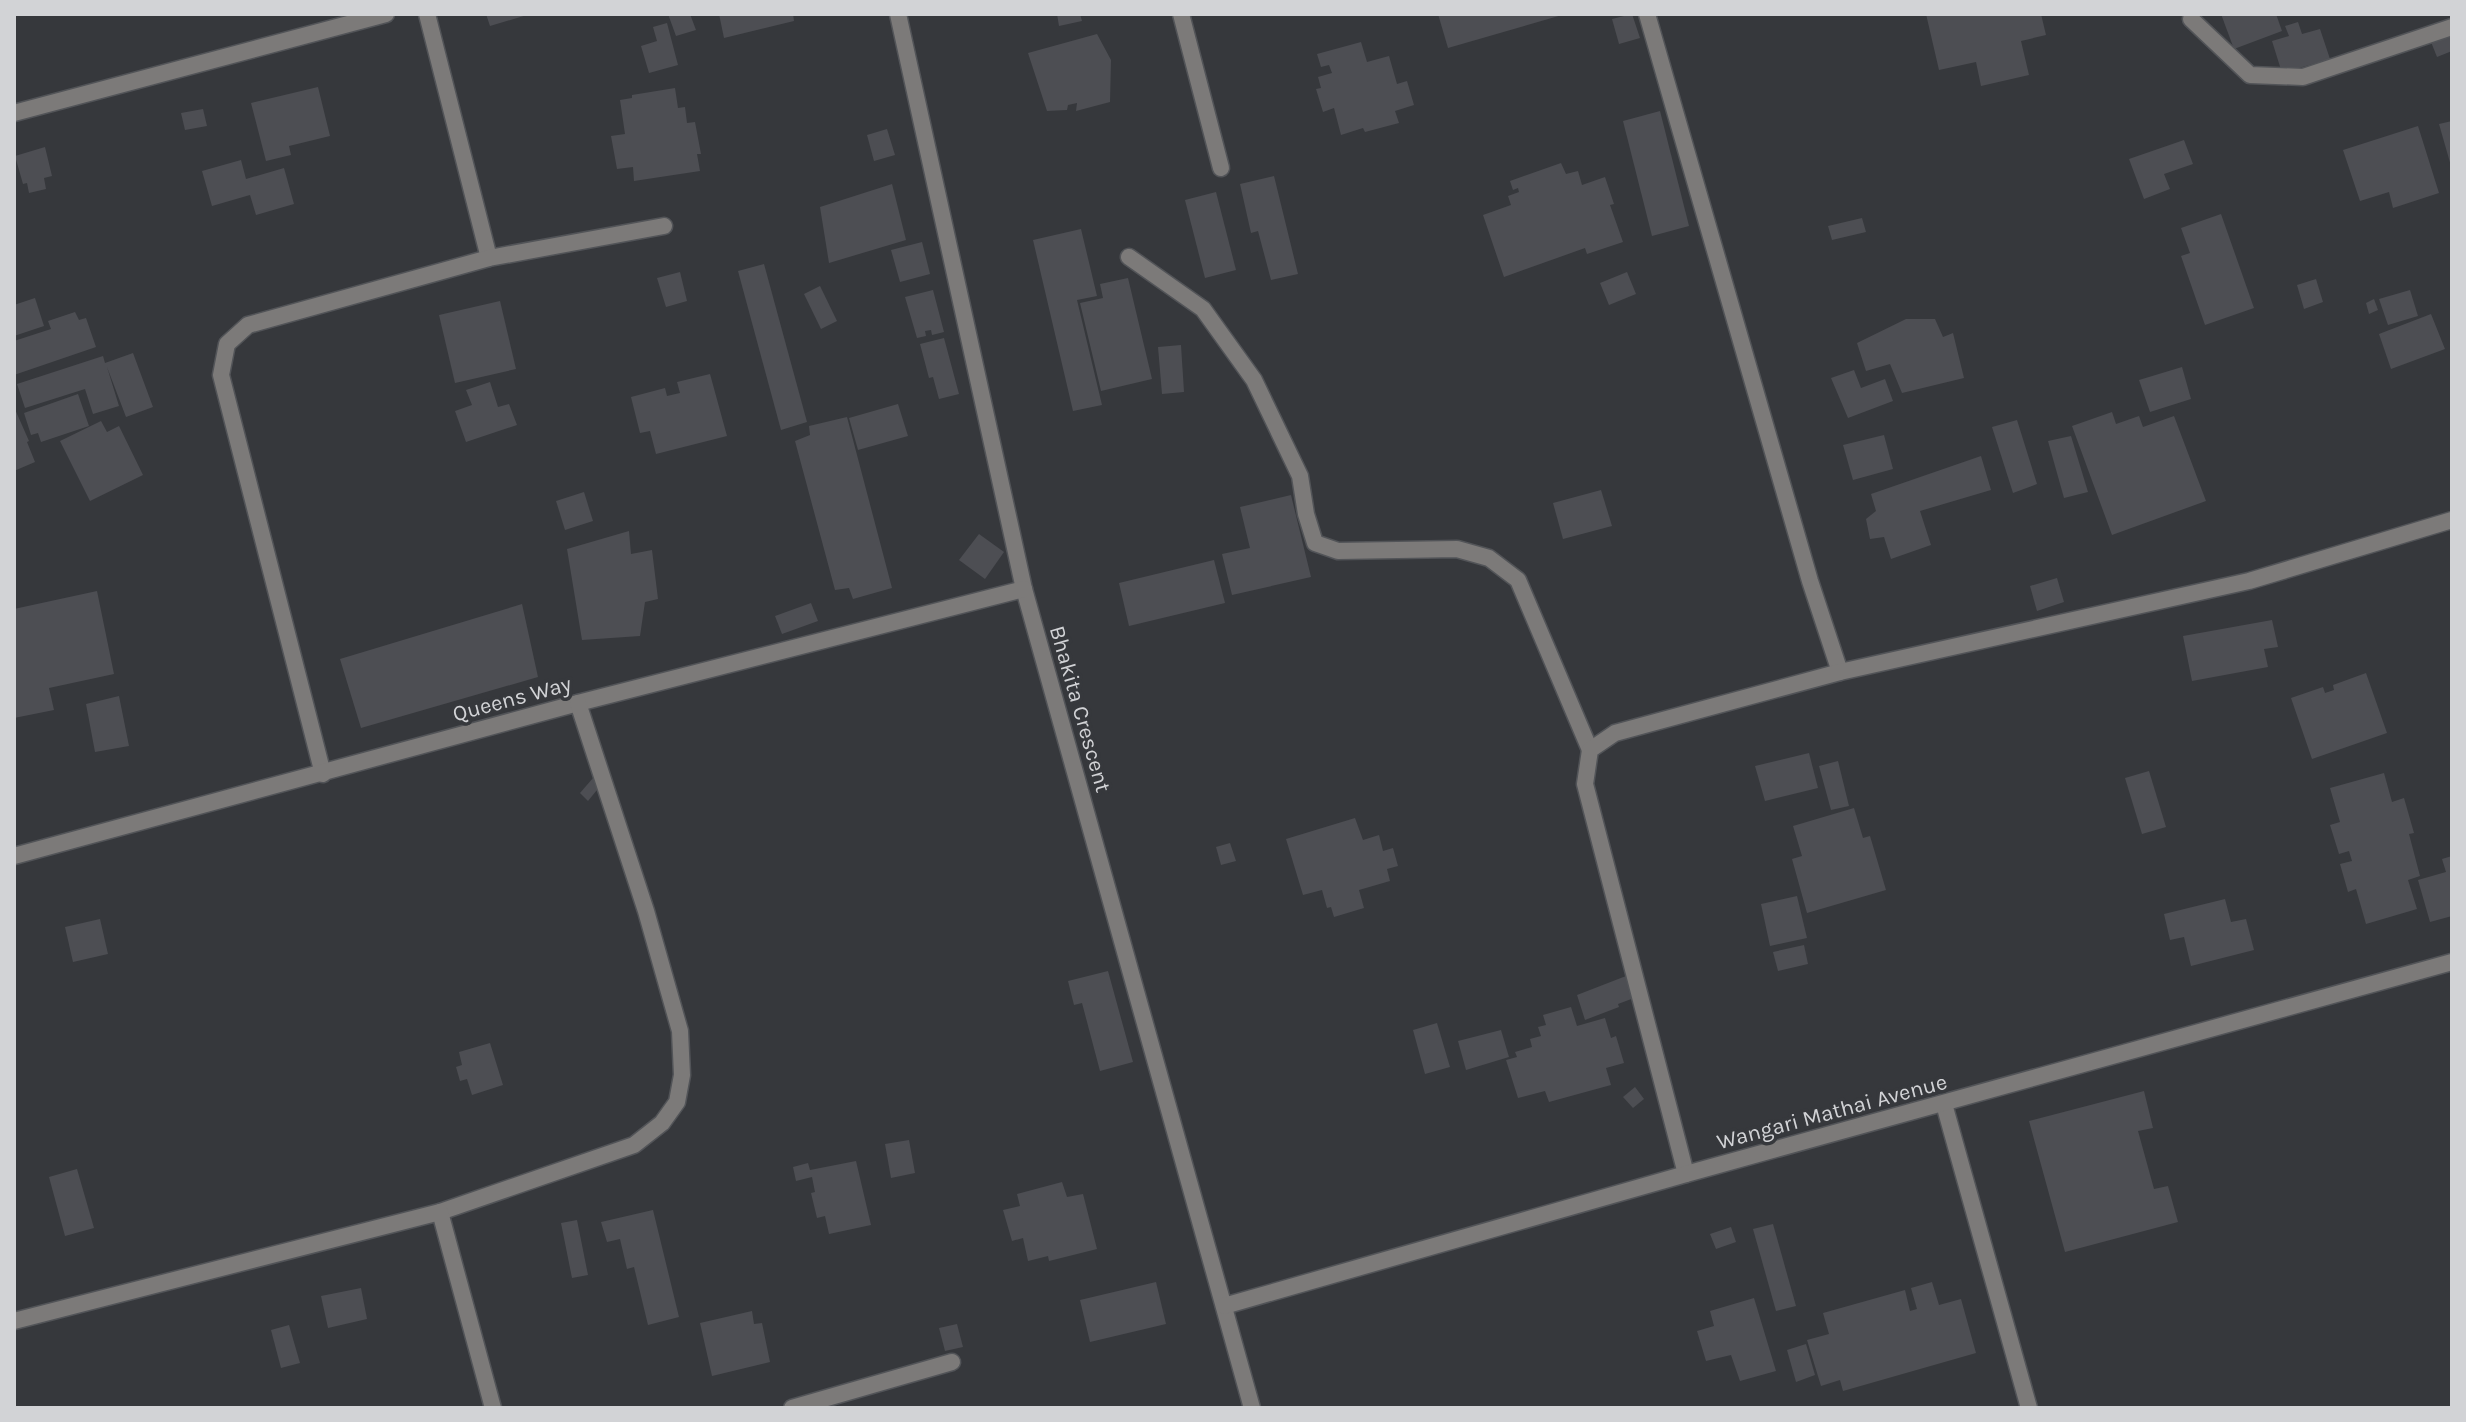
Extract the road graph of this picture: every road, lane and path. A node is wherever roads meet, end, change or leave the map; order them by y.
1 (386, 14) edge
2 (427, 14) edge
3 (898, 14) edge
4 (1181, 14) edge
5 (1647, 14) edge
6 (2191, 19) dead end
7 (2452, 27) edge
8 (14, 113) edge
9 (1221, 168) dead end
10 (664, 226) dead end
11 (1129, 257) dead end
12 (489, 258) junction
13 (2452, 520) edge
14 (1024, 589) junction
15 (1840, 672) junction
16 (578, 703) junction
17 (1590, 750) junction
18 (323, 774) junction
19 (14, 856) edge
20 (2452, 962) edge
21 (1944, 1104) junction
22 (1686, 1174) junction
23 (440, 1212) junction
24 (1224, 1306) junction
25 (14, 1321) edge
26 (952, 1362) dead end
27 (493, 1408) edge
28 (792, 1408) edge
29 (1252, 1408) edge
30 (2029, 1408) edge

1 - 8 street
2 - 12 street
3 - 14 street, Bhakita Crescent
4 - 9 street
5 - 15 street
6 - 7 street
10 - 12 street
11 - 17 street
12 - 18 street
13 - 15 street
14 - 16 street, Queens Way
14 - 24 street, Bhakita Crescent
15 - 17 street
16 - 18 street, Queens Way
16 - 23 street
17 - 22 street
18 - 19 street, Queens Way
20 - 21 street, Wangari Mathai Avenue
21 - 22 street, Wangari Mathai Avenue
21 - 30 street
22 - 24 street, Wangari Mathai Avenue
23 - 25 street
23 - 27 street
24 - 29 street, Bhakita Crescent
26 - 28 street

